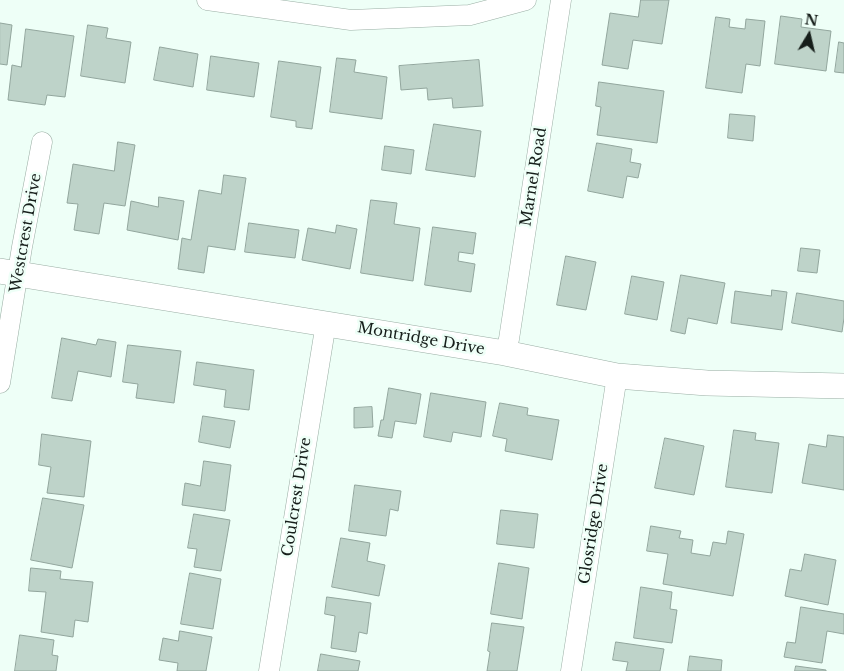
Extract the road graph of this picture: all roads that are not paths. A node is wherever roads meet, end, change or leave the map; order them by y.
1 (207, 0) edge
2 (526, 0) edge
3 (561, 0) edge
4 (42, 142) dead end
5 (9, 273) edge
6 (326, 323) junction
7 (506, 353) junction
8 (617, 376) junction
9 (0, 383) edge
10 (844, 386) edge
11 (269, 671) edge
12 (571, 671) edge

1 - 2 street
3 - 7 street, Marnel Road
4 - 5 street, Westcrest Drive
5 - 6 street, Montridge Drive
5 - 9 street, Westcrest Drive
6 - 7 street, Montridge Drive
6 - 11 street, Coulcrest Drive
7 - 8 street, Montridge Drive
8 - 10 street, Montridge Drive
8 - 12 street, Glosridge Drive

